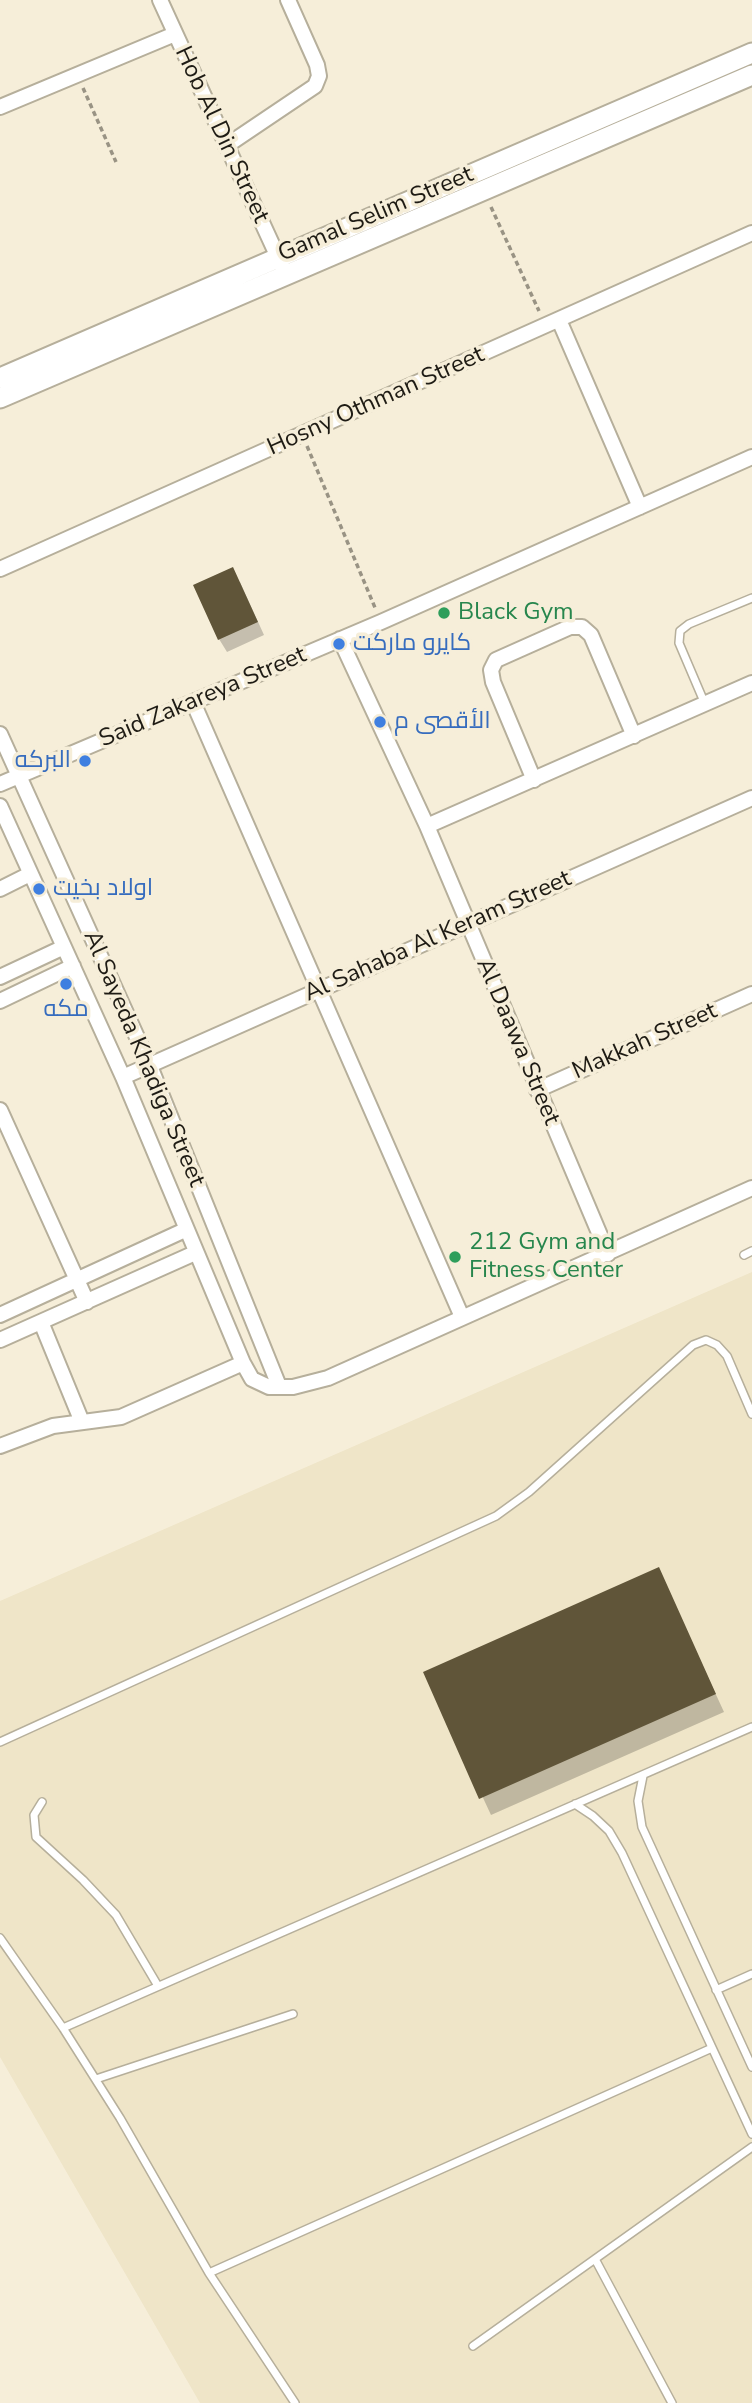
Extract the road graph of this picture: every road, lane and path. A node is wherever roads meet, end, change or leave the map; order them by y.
1 (160, 0) edge
2 (288, 0) edge
3 (175, 34) junction
4 (752, 53) edge
5 (76, 74) junction
6 (752, 75) edge
7 (0, 107) edge
8 (226, 146) junction
9 (116, 162) dead end
10 (483, 189) junction
11 (752, 233) edge
12 (282, 265) junction
13 (552, 323) junction
14 (0, 378) edge
15 (0, 398) edge
16 (302, 435) junction
17 (752, 457) edge
18 (640, 507) junction
19 (0, 569) edge
20 (752, 597) edge
21 (381, 622) junction
22 (340, 639) junction
23 (752, 683) edge
24 (193, 702) junction
25 (705, 704) junction
26 (0, 734) edge
27 (634, 736) junction
28 (19, 776) junction
29 (534, 780) junction
30 (0, 784) edge
31 (752, 797) edge
32 (0, 806) edge
33 (427, 826) junction
34 (30, 874) junction
35 (0, 888) edge
36 (468, 924) junction
37 (64, 947) junction
38 (73, 967) junction
39 (0, 977) edge
40 (320, 989) junction
41 (752, 994) edge
42 (0, 1001) edge
43 (150, 1066) junction
44 (123, 1077) junction
45 (537, 1090) junction
46 (0, 1110) edge
47 (752, 1188) edge
48 (185, 1230) junction
49 (195, 1253) junction
50 (608, 1254) junction
51 (77, 1280) junction
52 (87, 1302) junction
53 (0, 1315) edge
54 (462, 1317) junction
55 (41, 1322) junction
56 (0, 1340) edge
57 (243, 1363) junction
58 (279, 1387) junction
59 (752, 1414) edge
60 (82, 1422) junction
61 (0, 1446) edge
62 (752, 1727) edge
63 (0, 1742) edge
64 (643, 1776) junction
65 (42, 1802) dead end
66 (575, 1804) junction
67 (0, 1938) edge
68 (752, 1974) edge
69 (158, 1986) junction
70 (716, 1990) junction
71 (293, 2014) dead end
72 (63, 2028) junction
73 (712, 2048) junction
74 (752, 2067) edge
75 (96, 2079) junction
76 (752, 2134) edge
77 (752, 2147) edge
78 (595, 2259) junction
79 (209, 2273) junction
80 (473, 2346) dead end
81 (295, 2403) edge
82 (671, 2403) edge

1 - 3 street, Hob Al Din Street
2 - 8 street
3 - 5 street, Hob Al Din Street
3 - 8 street, Hob Al Din Street
4 - 12 main road, Gamal Selim Street
5 - 7 street, Hob Al Din Street
5 - 9 path
6 - 10 main road, Gamal Selim Street
8 - 12 street, Hob Al Din Street
10 - 12 main road, Gamal Selim Street
10 - 13 path
11 - 13 street, Hosny Othman Street
12 - 14 main road, Gamal Selim Street
12 - 15 main road, Gamal Selim Street
13 - 16 street, Hosny Othman Street
13 - 18 street
16 - 19 street, Hosny Othman Street
16 - 21 path
17 - 18 street, Said Zakareya Street
18 - 21 street, Said Zakareya Street
20 - 25 lane
21 - 22 street, Said Zakareya Street
22 - 24 street, Said Zakareya Street
22 - 33 street, Al Daawa Street
23 - 25 street
24 - 28 street, Said Zakareya Street
24 - 40 street
25 - 27 street
26 - 28 street, Al Sayeda Khadiga Street
27 - 29 street
27 - 29 street
28 - 30 street, Said Zakareya Street
28 - 43 street, Al Sayeda Khadiga Street
29 - 33 street
31 - 36 street, Al Sahaba Al Keram Street
32 - 34 street, Al Sayeda Khadiga Street
33 - 36 street, Al Daawa Street
34 - 35 street
34 - 37 street, Al Sayeda Khadiga Street
36 - 40 street, Al Sahaba Al Keram Street
36 - 45 street, Al Daawa Street
37 - 38 street, Al Sayeda Khadiga Street
37 - 39 street
38 - 42 street
38 - 44 street, Al Sayeda Khadiga Street
40 - 43 street, Al Sahaba Al Keram Street
40 - 54 street
41 - 45 street, Makkah Street
43 - 44 street, Al Sahaba Al Keram Street
43 - 58 street, Al Sayeda Khadiga Street
44 - 48 street, Al Sayeda Khadiga Street
45 - 50 street, Al Daawa Street
46 - 51 street
47 - 50 street
48 - 49 street, Al Sayeda Khadiga Street
48 - 51 street
49 - 52 street
49 - 57 street, Al Sayeda Khadiga Street
50 - 54 street
51 - 52 street
51 - 53 street
52 - 55 street
54 - 58 street
55 - 56 street
55 - 60 street
57 - 58 street
57 - 60 street
59 - 63 lane
60 - 61 street
62 - 64 lane
64 - 66 lane
64 - 70 lane
65 - 69 lane
66 - 69 lane
66 - 73 lane
67 - 72 lane
68 - 70 lane
69 - 72 lane
70 - 74 lane
71 - 75 lane
72 - 75 lane
73 - 76 lane
73 - 79 lane
75 - 79 lane
77 - 78 lane
78 - 80 lane
78 - 82 lane
79 - 81 lane

